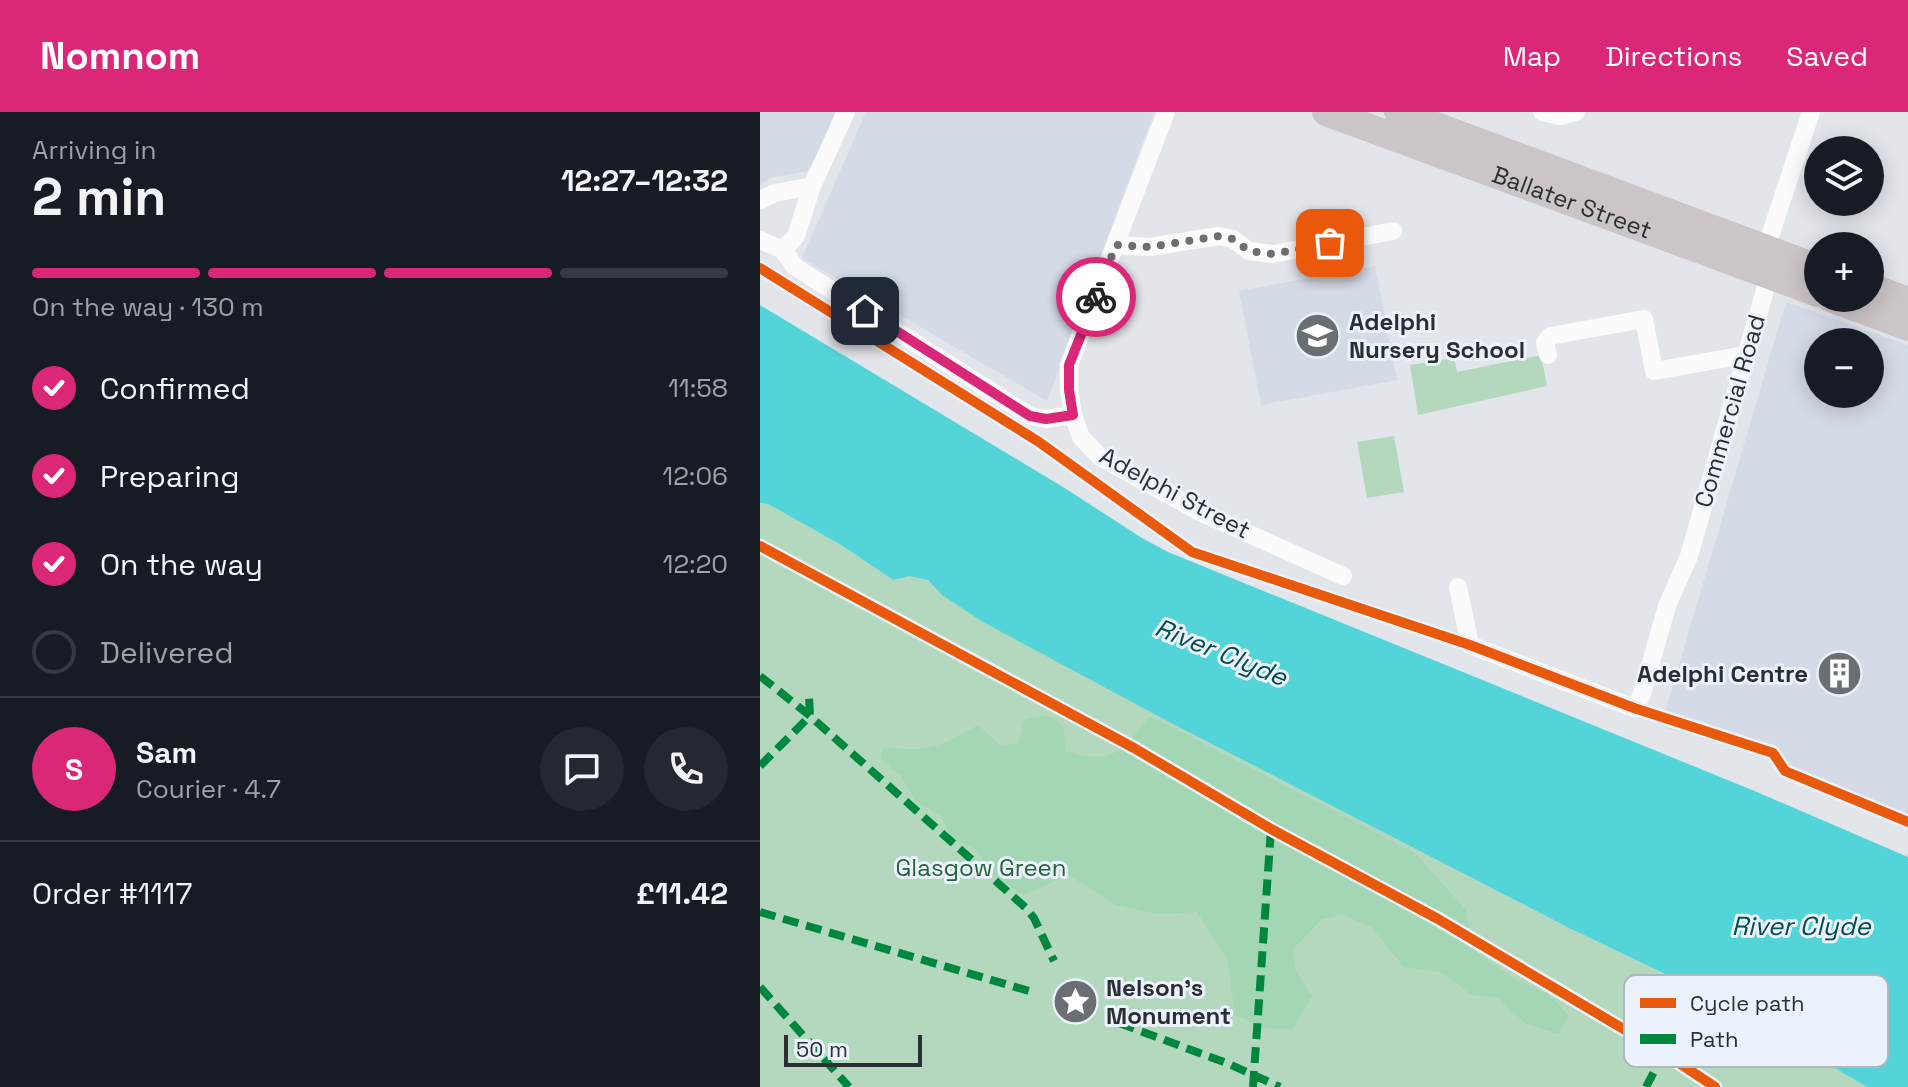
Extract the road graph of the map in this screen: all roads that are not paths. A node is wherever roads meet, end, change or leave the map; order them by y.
1 (846, 112) edge
2 (1166, 112) edge
3 (1326, 112) edge
4 (1398, 112) edge
5 (1542, 112) edge
6 (1811, 112) edge
7 (1573, 114) edge
8 (1360, 118) edge
9 (812, 186) junction
10 (760, 200) edge
11 (1393, 231) dead end
12 (760, 240) edge
13 (1116, 245) junction
14 (783, 250) junction
15 (1768, 262) junction
16 (1804, 266) edge
17 (1804, 284) edge
18 (1884, 292) edge
19 (1908, 301) edge
20 (1868, 312) edge
21 (1908, 327) edge
22 (1548, 355) dead end
23 (1745, 355) junction
24 (1073, 415) junction
25 (1343, 576) dead end
26 (1458, 587) dead end

1 - 9 street
2 - 13 street
3 - 8 main road, Ballater Street
4 - 15 main road, Ballater Street
5 - 7 street
6 - 15 street, Commercial Road
8 - 15 main road, Ballater Street
9 - 10 street
9 - 14 street
11 - 13 street
12 - 14 street
13 - 24 street
14 - 24 street
15 - 16 main road, Ballater Street
15 - 17 main road, Ballater Street
15 - 23 street, Commercial Road
18 - 19 main road
20 - 21 main road
22 - 23 street
23 - 26 street, Commercial Road
24 - 25 street, Adelphi Street

